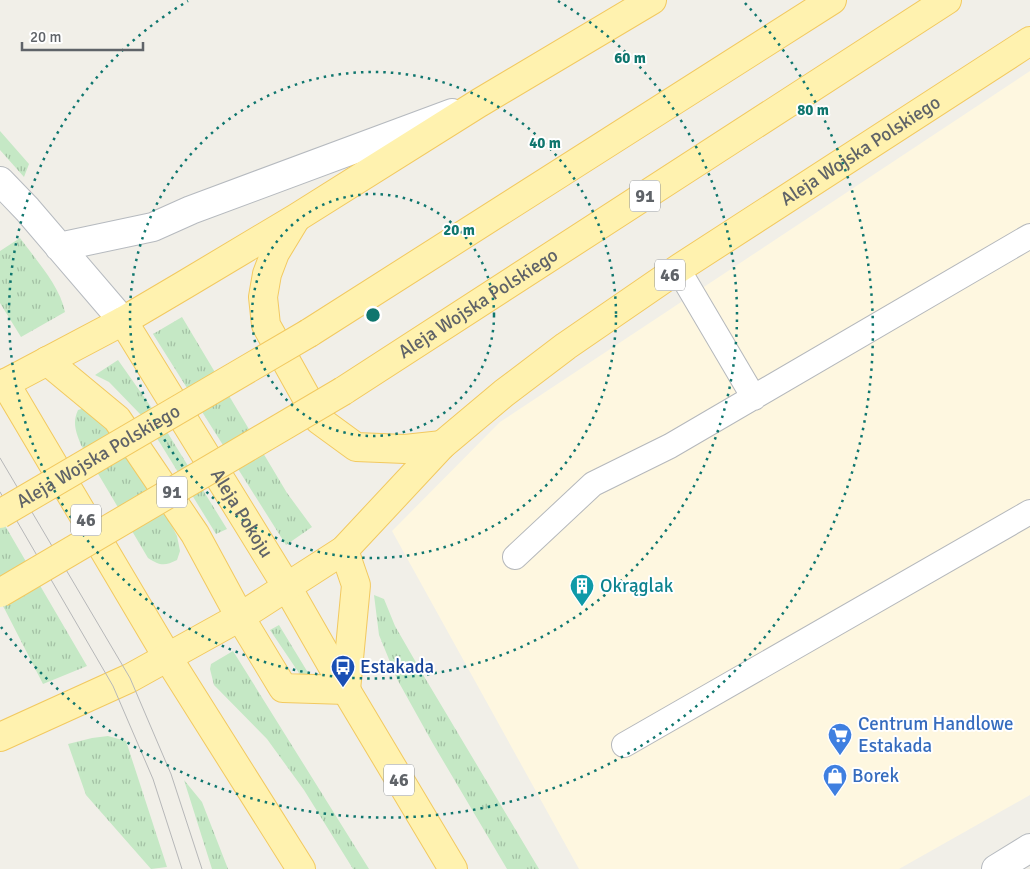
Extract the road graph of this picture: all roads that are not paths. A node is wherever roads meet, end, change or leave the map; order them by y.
1 (652, 0) edge
2 (832, 0) edge
3 (947, 0) edge
4 (1030, 42) edge
5 (479, 102) junction
6 (0, 181) edge
7 (296, 218) junction
8 (1030, 236) edge
9 (59, 247) junction
10 (678, 269) junction
11 (123, 321) junction
12 (47, 361) junction
13 (2, 381) edge
14 (754, 398) junction
15 (442, 445) junction
16 (1030, 512) edge
17 (0, 514) edge
18 (344, 550) junction
19 (515, 557) dead end
20 (287, 587) junction
21 (0, 593) edge
22 (240, 617) junction
23 (168, 658) junction
24 (346, 690) junction
25 (0, 737) edge
26 (624, 745) dead end
27 (271, 824) junction
28 (1030, 848) edge
29 (284, 869) edge
30 (301, 869) edge
31 (453, 869) edge
32 (996, 869) edge

1 - 5 main road, 46
2 - 17 main road, Aleja Wojska Polskiego, bridge
3 - 21 main road, Aleja Wojska Polskiego / 91, bridge
4 - 10 main road, Aleja Wojska Polskiego / 46
5 - 7 main road, 46
5 - 9 street
6 - 9 street, Aleja Pokoju
7 - 11 main road, 46
7 - 15 main road
8 - 14 lane
9 - 11 street, Aleja Pokoju
10 - 14 lane
10 - 15 main road, Aleja Wojska Polskiego / 46
11 - 12 main road, 46
11 - 20 main road, Aleja Pokoju
12 - 13 main road, 46
12 - 22 main road
13 - 23 main road, 46
14 - 19 lane
15 - 18 main road, Aleja Wojska Polskiego / 46
16 - 26 lane
18 - 20 main road, Aleja Wojska Polskiego
18 - 24 main road
20 - 22 main road, Aleja Wojska Polskiego
20 - 24 main road, Aleja Pokoju
22 - 23 main road, Aleja Wojska Polskiego
22 - 24 main road
23 - 25 main road, Aleja Wojska Polskiego
23 - 27 main road, 46
24 - 31 main road, Aleja Pokoju / 46
27 - 29 street
27 - 30 main road, 46
28 - 32 street

